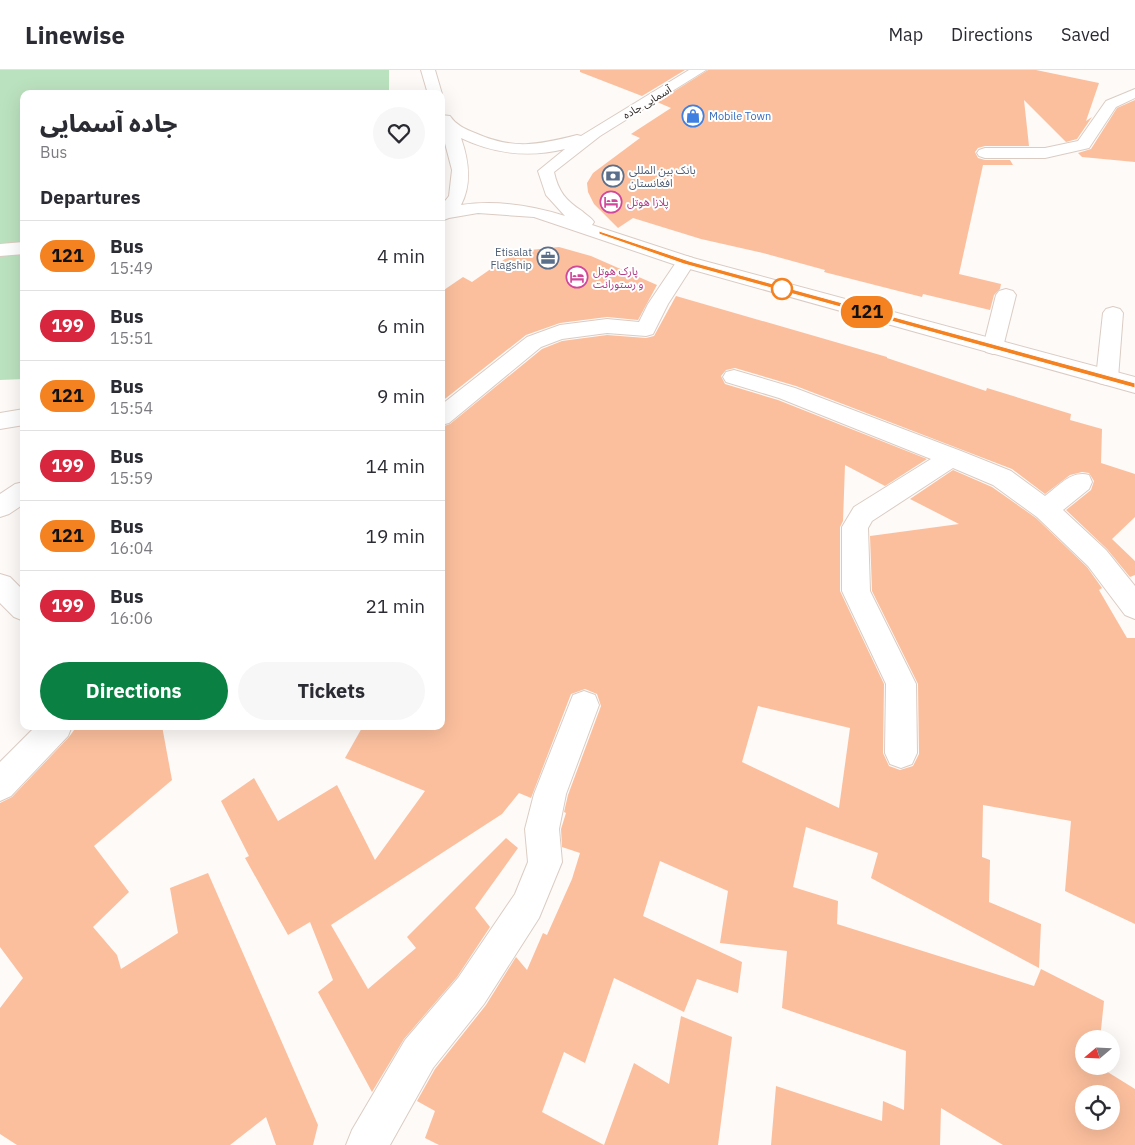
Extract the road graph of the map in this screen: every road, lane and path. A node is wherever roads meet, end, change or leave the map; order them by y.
1 (428, 70) edge
2 (699, 70) edge
3 (433, 90) edge
4 (1135, 92) edge
5 (445, 119) edge
6 (448, 125) junction
7 (595, 133) junction
8 (985, 154) dead end
9 (445, 213) edge
10 (445, 214) edge
11 (601, 233) junction
12 (20, 248) edge
13 (0, 250) edge
14 (686, 262) junction
15 (1006, 295) dead end
16 (1113, 313) dead end
17 (993, 347) junction
18 (734, 377) dead end
19 (1107, 378) junction
20 (1135, 385) edge
21 (445, 414) edge
22 (20, 418) edge
23 (0, 421) edge
24 (954, 458) junction
25 (1080, 482) dead end
26 (20, 494) edge
27 (0, 507) edge
28 (1046, 510) junction
29 (0, 585) edge
30 (20, 604) edge
31 (1135, 607) edge
32 (584, 705) dead end
33 (53, 730) edge
34 (901, 753) dead end
35 (0, 784) edge
36 (367, 1145) edge

1 - 3 main road
2 - 7 main road, آسمایی جاده
4 - 8 main road
5 - 6 main road
6 - 7 main road
6 - 9 main road
7 - 11 main road
10 - 11 main road
11 - 14 main road
12 - 13 main road
14 - 17 main road
14 - 21 main road
15 - 17 main road
16 - 19 main road
17 - 19 main road
18 - 24 main road
19 - 20 main road
22 - 23 main road
24 - 28 main road
24 - 34 main road
25 - 28 main road
26 - 27 main road
28 - 31 main road
29 - 30 main road
32 - 36 main road
33 - 35 main road

